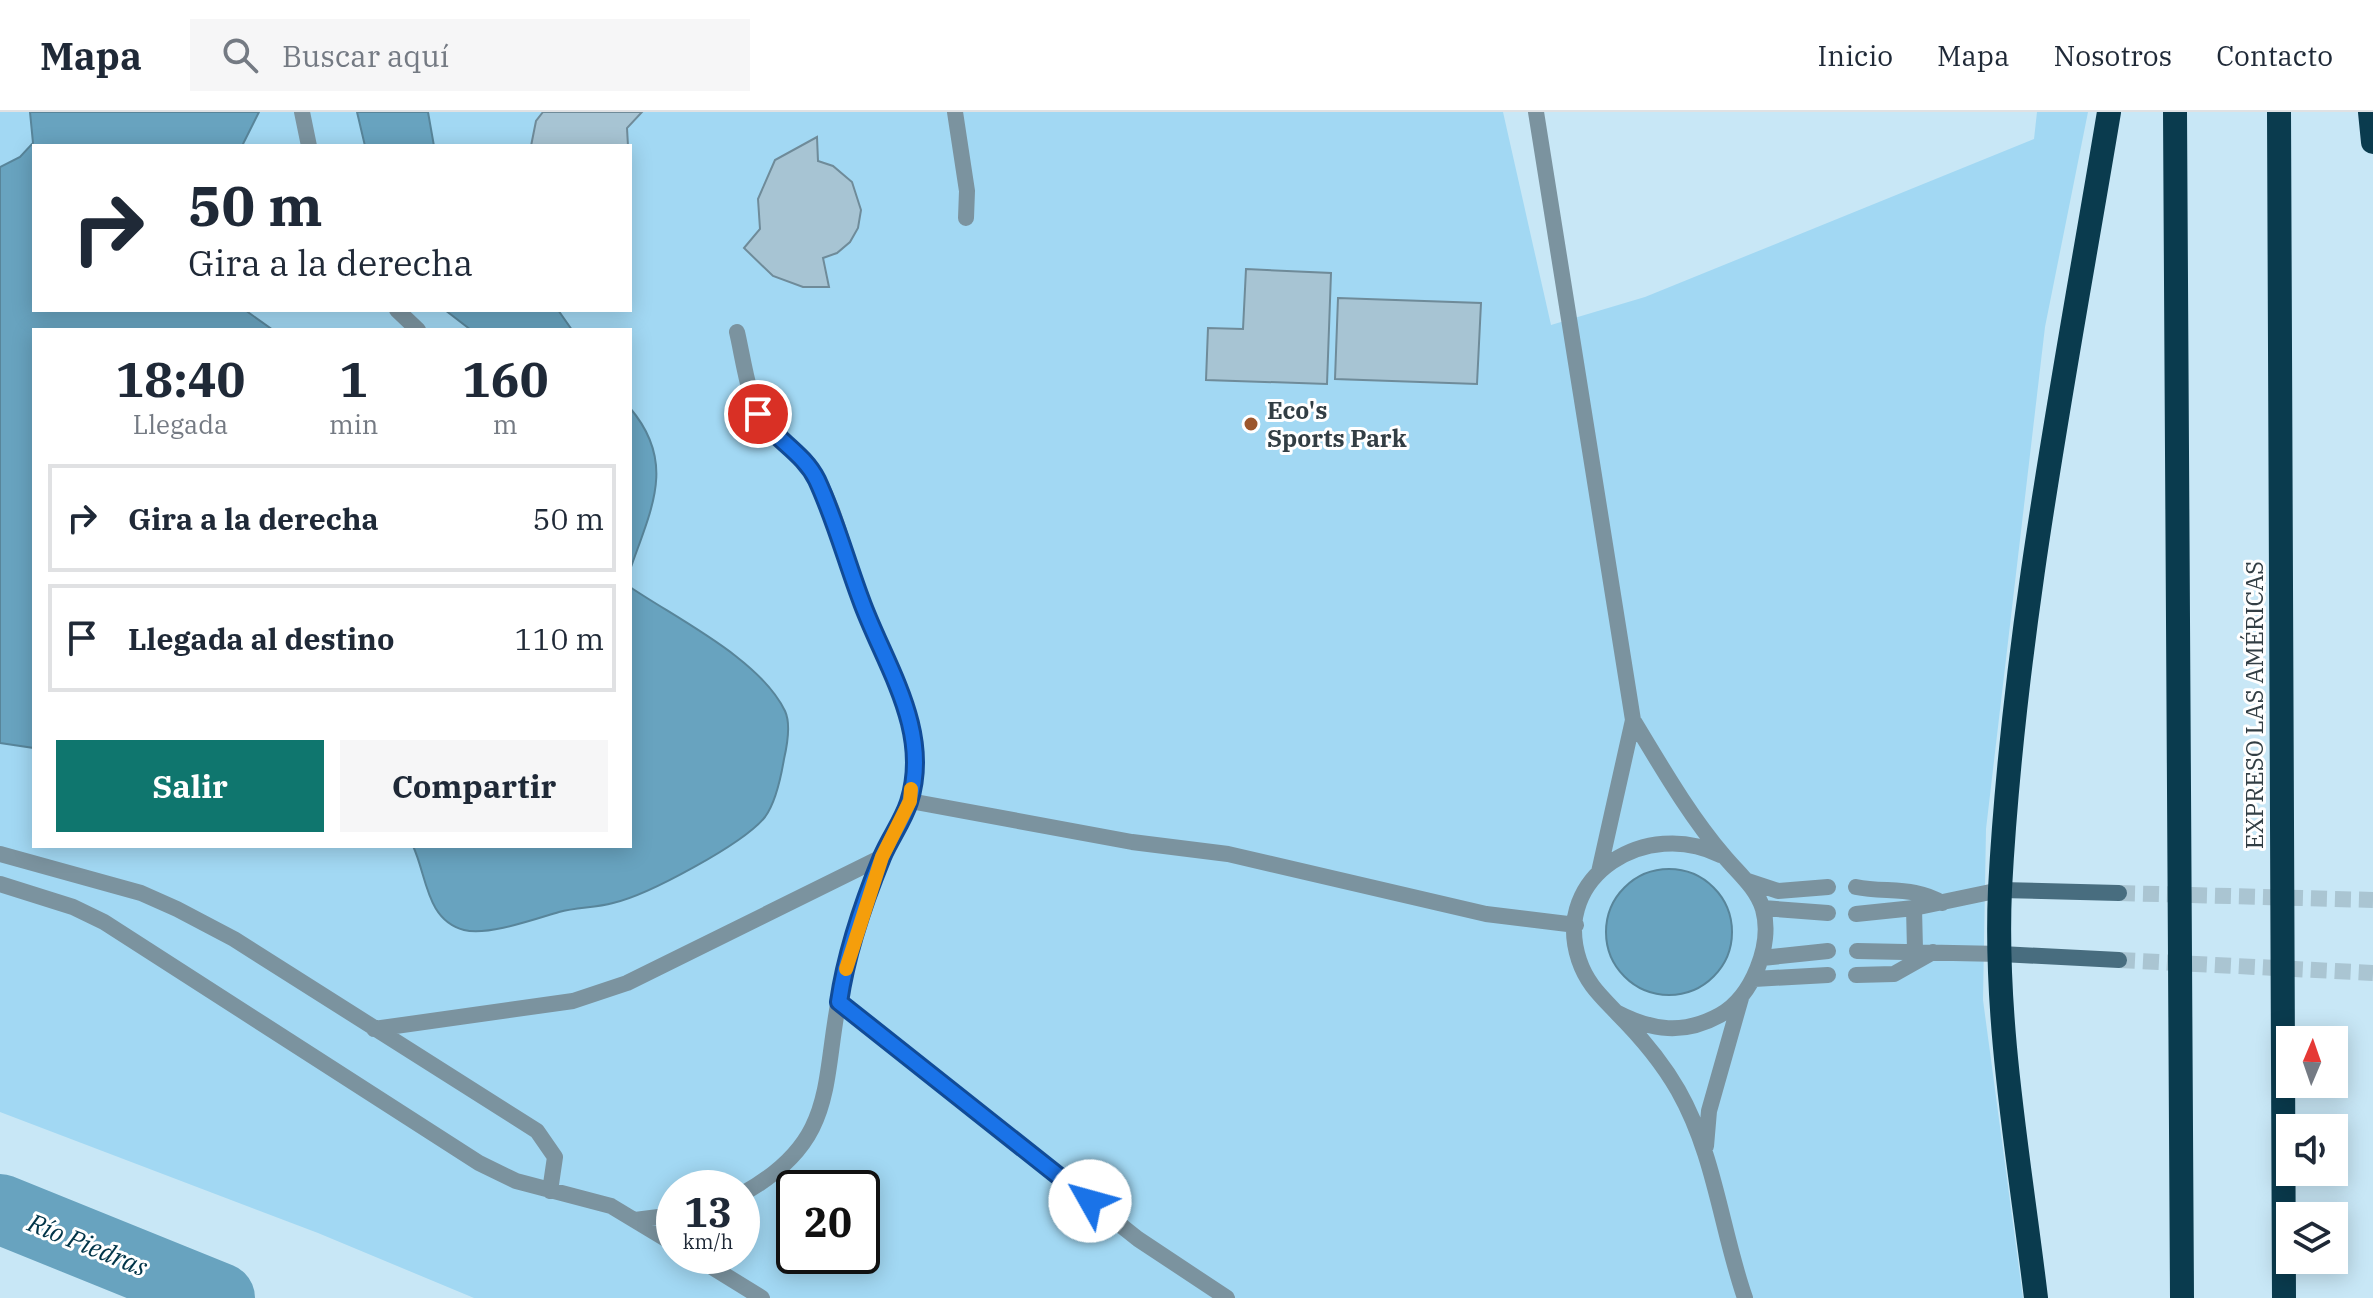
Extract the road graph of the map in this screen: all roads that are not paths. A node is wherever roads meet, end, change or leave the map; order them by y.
1 (302, 112) edge
2 (955, 112) edge
3 (1536, 112) edge
4 (2109, 112) edge
5 (2175, 112) edge
6 (2279, 112) edge
7 (2370, 112) edge
8 (2373, 142) edge
9 (309, 144) edge
10 (966, 218) dead end
11 (399, 312) edge
12 (416, 328) edge
13 (737, 332) dead end
14 (1633, 720) junction
15 (910, 801) junction
16 (0, 854) edge
17 (882, 857) junction
18 (1725, 857) junction
19 (1599, 872) junction
20 (1748, 881) junction
21 (0, 884) edge
22 (1828, 887) dead end
23 (1856, 887) dead end
24 (2000, 890) junction
25 (2119, 893) tunnel mouth
26 (1942, 903) junction
27 (1763, 908) junction
28 (1914, 908) junction
29 (1828, 913) dead end
30 (1856, 914) dead end
31 (1576, 925) junction
32 (1915, 950) junction
33 (1828, 951) dead end
34 (1857, 951) dead end
35 (1933, 952) junction
36 (2001, 954) junction
37 (1762, 958) junction
38 (2119, 960) tunnel mouth
39 (1828, 975) dead end
40 (1856, 975) dead end
41 (1754, 979) junction
42 (1741, 998) junction
43 (839, 1002) junction
44 (1616, 1012) junction
45 (374, 1029) junction
46 (1706, 1147) junction
47 (760, 1184) edge
48 (550, 1191) junction
49 (656, 1217) edge
50 (635, 1220) junction
51 (656, 1233) edge
52 (723, 1274) edge
53 (762, 1298) edge
54 (1227, 1298) edge
55 (1745, 1298) edge
56 (2036, 1298) edge
57 (2182, 1298) edge
58 (2284, 1298) edge

1 - 9 lane
2 - 10 lane
3 - 14 lane
4 - 24 highway
5 - 57 highway
6 - 58 highway, EXPRESO LAS AMÉRICAS
7 - 8 highway
11 - 12 lane
13 - 15 lane
14 - 18 lane
14 - 19 lane
15 - 17 lane
15 - 31 lane
16 - 45 lane
17 - 43 lane
17 - 45 lane
18 - 19 lane
18 - 20 lane
19 - 31 lane
20 - 22 lane
20 - 27 lane
21 - 48 lane
23 - 26 lane
24 - 25 street
24 - 26 lane
24 - 36 highway
26 - 28 lane
27 - 29 lane
27 - 37 lane
28 - 30 lane
28 - 32 lane
31 - 44 lane
32 - 34 lane
32 - 35 lane
33 - 37 lane
35 - 36 lane
35 - 40 lane
36 - 38 street
36 - 56 highway
37 - 41 lane
39 - 41 lane
41 - 42 lane
42 - 44 lane
42 - 46 lane
43 - 47 lane
43 - 54 lane
44 - 46 lane
45 - 48 lane
46 - 55 lane
48 - 50 lane
49 - 50 lane
50 - 51 lane
52 - 53 lane

